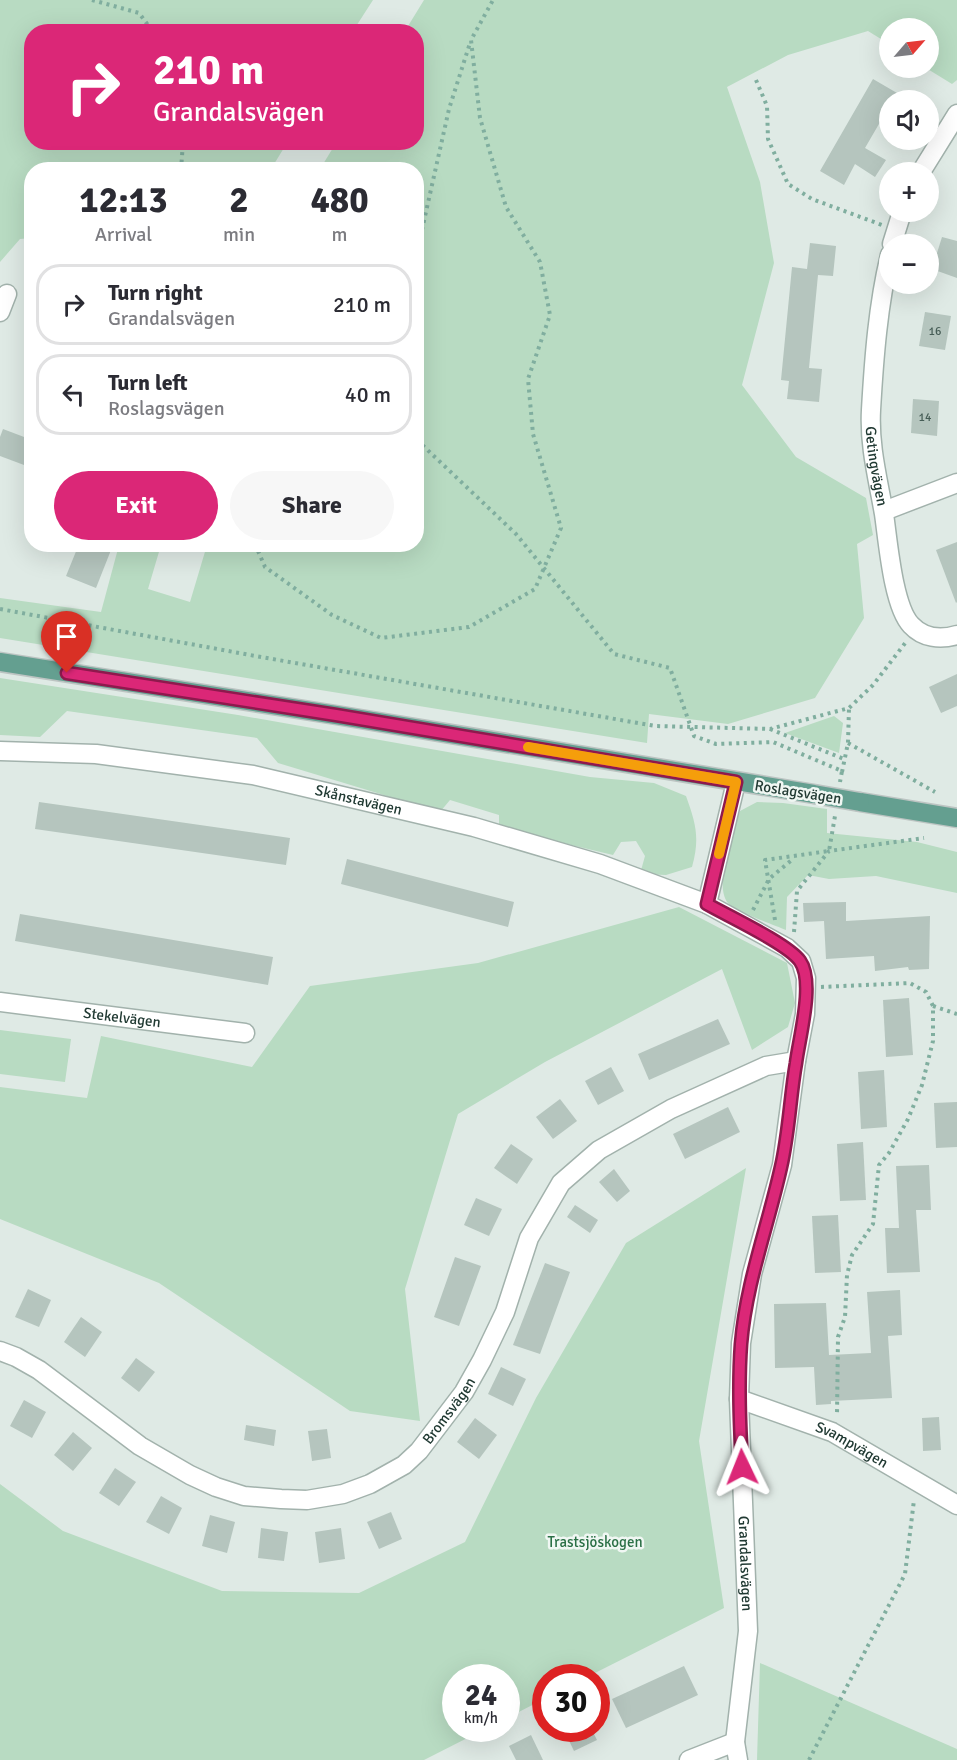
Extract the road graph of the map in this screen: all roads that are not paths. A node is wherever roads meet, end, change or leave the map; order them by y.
1 (957, 114) edge
2 (927, 162) edge
3 (7, 294) dead end
4 (884, 294) edge
5 (0, 312) edge
6 (957, 483) edge
7 (884, 511) junction
8 (957, 636) edge
9 (0, 662) edge
10 (0, 751) edge
11 (736, 782) junction
12 (957, 818) edge
13 (707, 904) junction
14 (0, 1002) edge
15 (245, 1033) dead end
16 (796, 1061) junction
17 (0, 1351) edge
18 (739, 1399) junction
19 (957, 1505) edge
20 (736, 1751) edge
21 (689, 1760) edge

1 - 2 street
3 - 5 street
4 - 7 street, Getingvägen
6 - 7 street
7 - 8 street, Getingvägen
9 - 11 main road, Roslagsvägen
10 - 13 street, Skånstavägen
11 - 12 main road, Roslagsvägen, bridge
11 - 13 street
13 - 16 street, Grandalsvägen
14 - 15 street, Stekelvägen
16 - 17 street, Bromsvägen
16 - 18 street, Grandalsvägen
18 - 19 street, Svampvägen
18 - 20 street, Grandalsvägen
20 - 21 street

